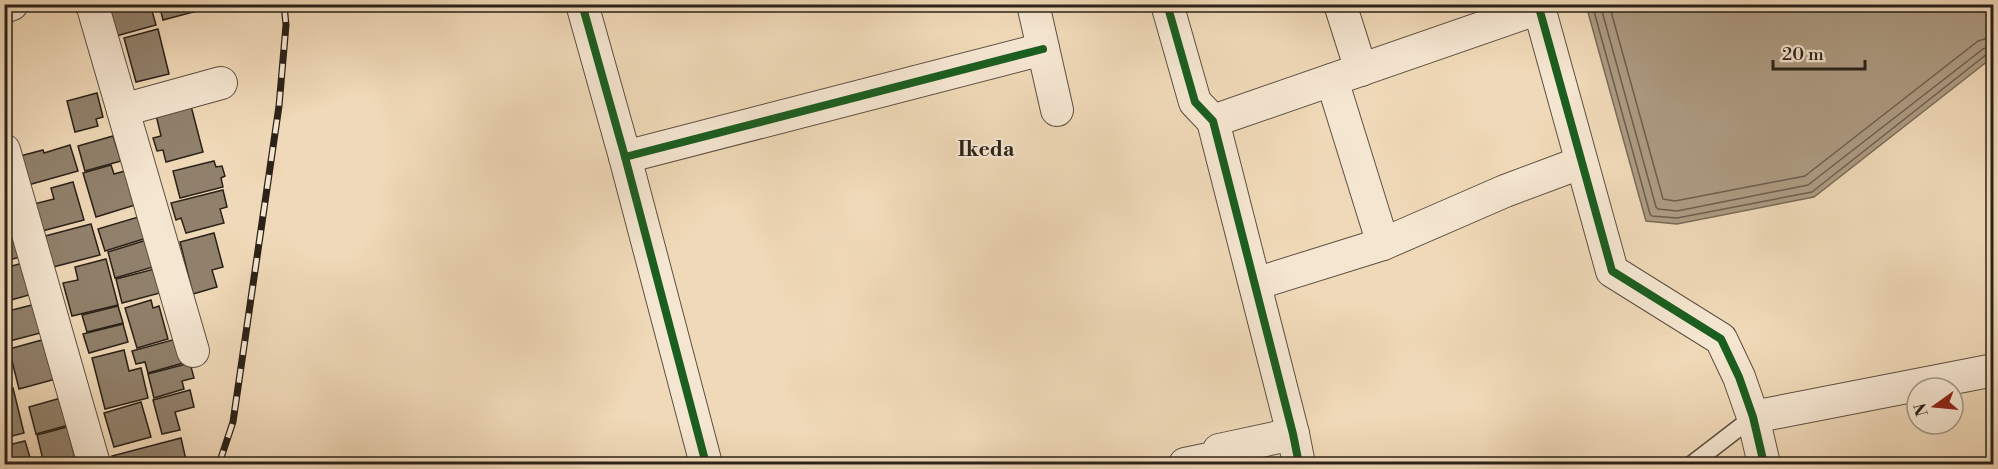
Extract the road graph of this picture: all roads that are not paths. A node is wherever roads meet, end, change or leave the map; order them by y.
1 (12, 4) edge
2 (92, 4) edge
3 (582, 4) edge
4 (1033, 4) edge
5 (1167, 4) edge
6 (1340, 4) edge
7 (1538, 6) edge
8 (4, 7) edge
9 (1043, 49) junction
10 (1346, 75) junction
11 (221, 83) dead end
12 (123, 110) junction
13 (1057, 110) dead end
14 (1213, 121) junction
15 (4, 150) edge
16 (625, 157) junction
17 (1580, 163) junction
18 (1383, 244) junction
19 (1255, 284) junction
20 (193, 351) dead end
21 (1994, 369) edge
22 (1753, 417) junction
23 (1293, 434) junction
24 (94, 465) edge
25 (706, 465) edge
26 (1185, 465) edge
27 (1299, 465) edge
28 (1692, 465) edge
29 (1764, 465) edge

1 - 8 street
2 - 12 street
3 - 16 street
4 - 9 street
5 - 14 street
6 - 10 street
7 - 10 street
7 - 17 street
9 - 13 street
9 - 16 street
10 - 14 street
10 - 18 street
11 - 12 street
12 - 20 street
14 - 19 street
15 - 24 street
16 - 25 street
17 - 18 street
17 - 22 street
18 - 19 street
19 - 23 street
21 - 22 street
22 - 28 lane
22 - 29 street
23 - 26 street
23 - 27 street

